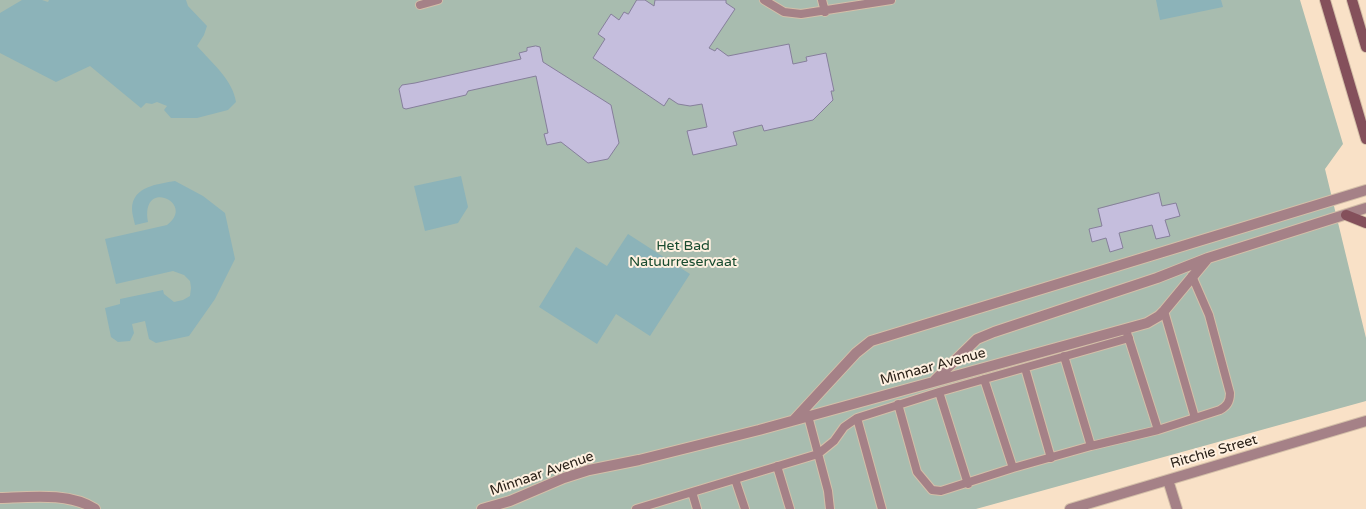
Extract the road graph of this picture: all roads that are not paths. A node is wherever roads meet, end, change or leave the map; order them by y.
1 (438, 0) edge
2 (764, 0) edge
3 (822, 0) edge
4 (891, 0) edge
5 (1325, 0) edge
6 (1352, 0) edge
7 (869, 2) edge
8 (420, 5) dead end
9 (824, 12) junction
10 (1366, 47) edge
11 (1366, 139) edge
12 (1366, 190) edge
13 (1366, 208) edge
14 (1346, 215) junction
15 (1366, 223) edge
16 (1208, 258) junction
17 (1192, 276) junction
18 (1164, 311) junction
19 (1128, 333) junction
20 (1064, 356) junction
21 (1025, 368) junction
22 (984, 379) junction
23 (933, 381) junction
24 (939, 392) junction
25 (898, 404) junction
26 (808, 416) junction
27 (857, 418) junction
28 (1194, 418) junction
29 (793, 420) junction
30 (1366, 421) edge
31 (1158, 430) junction
32 (1091, 446) junction
33 (818, 454) junction
34 (1051, 458) junction
35 (777, 466) junction
36 (1013, 468) junction
37 (735, 479) junction
38 (1168, 480) junction
39 (968, 484) junction
40 (692, 492) junction
41 (0, 498) edge
42 (651, 507) edge
43 (95, 509) edge
44 (482, 509) edge
45 (636, 509) edge
46 (697, 509) edge
47 (745, 509) edge
48 (790, 509) edge
49 (830, 509) edge
50 (882, 509) edge
51 (1070, 509) edge
52 (1177, 509) edge

1 - 8 lane
2 - 9 lane
3 - 9 lane
4 - 7 lane
5 - 11 main road
6 - 10 main road
7 - 9 lane
12 - 29 street
13 - 14 street
14 - 15 main road
14 - 16 street
16 - 17 street, Minnaar Avenue
16 - 23 street
17 - 18 street, Minnaar Avenue
17 - 28 lane
18 - 19 street, Minnaar Avenue
18 - 28 lane
19 - 20 lane
19 - 23 street, Minnaar Avenue
19 - 31 lane
20 - 21 lane
20 - 32 lane
21 - 22 lane
21 - 34 lane
22 - 24 lane
22 - 36 lane
23 - 26 street, Minnaar Avenue
24 - 25 lane
24 - 39 lane
25 - 27 lane
25 - 39 lane
26 - 29 street, Minnaar Avenue
26 - 33 lane
27 - 33 lane
27 - 50 lane
28 - 31 lane
29 - 44 street, Minnaar Avenue
30 - 38 street, Ritchie Street
31 - 32 lane
32 - 34 lane
33 - 35 lane
33 - 49 lane
34 - 36 lane
35 - 37 lane
35 - 48 lane
36 - 39 lane
37 - 40 lane
37 - 47 lane
38 - 51 street, Ritchie Street
38 - 52 street
40 - 42 lane
40 - 46 lane
41 - 43 street
42 - 45 lane

